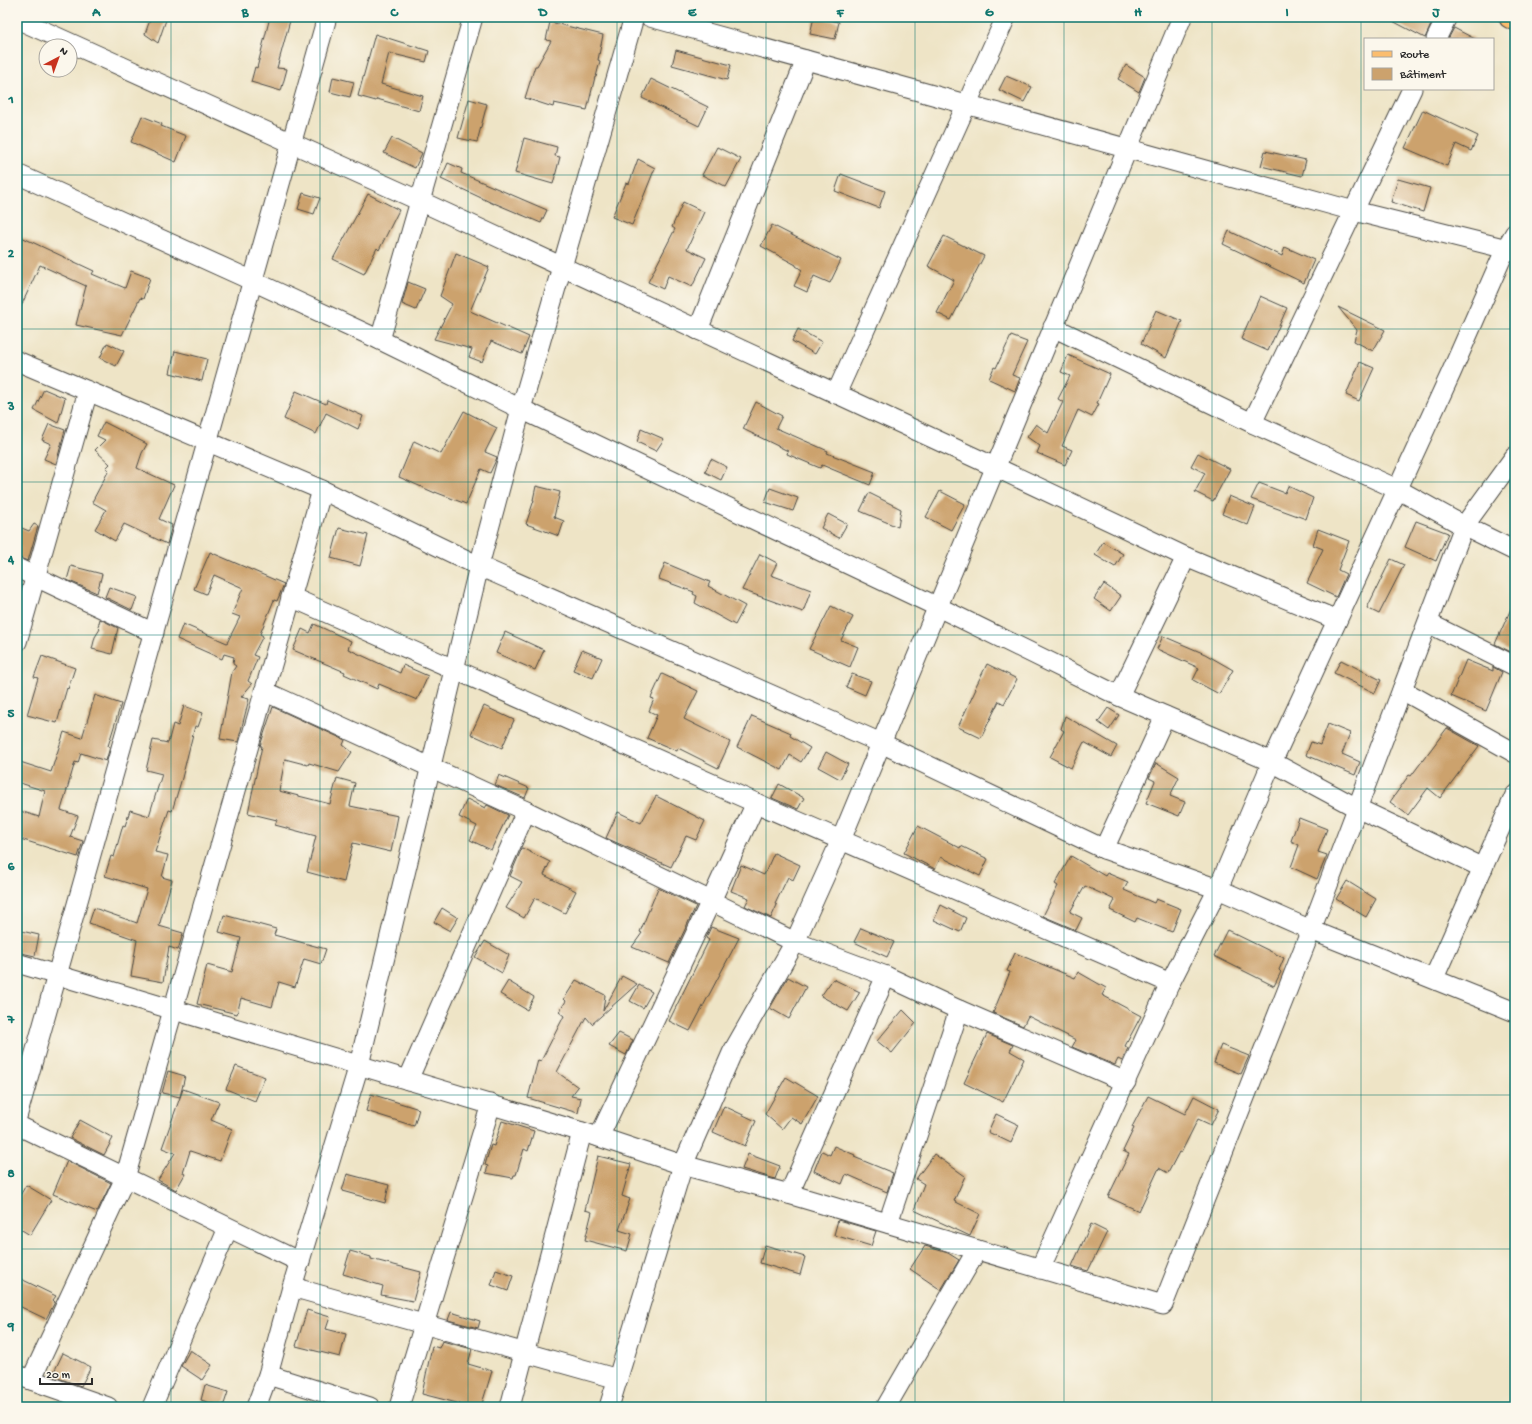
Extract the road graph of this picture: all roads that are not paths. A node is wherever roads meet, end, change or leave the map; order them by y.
1 (327, 17) edge
2 (473, 17) edge
3 (634, 17) edge
4 (650, 17) edge
5 (1006, 17) edge
6 (1182, 17) edge
7 (1446, 17) edge
8 (1510, 17) edge
9 (17, 19) edge
10 (1515, 19) edge
11 (1436, 38) edge
12 (806, 60) junction
13 (1412, 90) edge
14 (966, 104) junction
15 (291, 142) junction
16 (1128, 148) junction
17 (17, 174) edge
18 (420, 201) junction
19 (1354, 211) junction
20 (1512, 244) edge
21 (562, 267) junction
22 (253, 281) junction
23 (1053, 327) junction
24 (698, 330) junction
25 (380, 340) junction
26 (17, 361) edge
27 (88, 391) junction
28 (836, 394) junction
29 (522, 409) junction
30 (1252, 423) junction
31 (208, 442) junction
32 (1515, 456) edge
33 (995, 467) junction
34 (1398, 489) junction
35 (322, 490) junction
36 (1464, 526) junction
37 (1515, 551) edge
38 (1186, 557) junction
39 (479, 566) junction
40 (17, 568) edge
41 (36, 577) junction
42 (291, 597) junction
43 (938, 607) junction
44 (1337, 620) junction
45 (1428, 624) junction
46 (154, 633) junction
47 (17, 642) edge
48 (1515, 666) edge
49 (453, 669) junction
50 (264, 690) junction
51 (1402, 690) junction
52 (1119, 696) junction
53 (1165, 716) junction
54 (881, 743) junction
55 (1515, 753) edge
56 (1272, 762) junction
57 (430, 766) junction
58 (1515, 795) edge
59 (756, 804) junction
60 (1358, 808) junction
61 (526, 811) junction
62 (841, 840) junction
63 (1104, 849) junction
64 (1483, 868) junction
65 (1218, 889) junction
66 (711, 902) junction
67 (1311, 930) junction
68 (795, 942) junction
69 (17, 963) edge
70 (57, 976) junction
71 (886, 976) junction
72 (1434, 978) junction
73 (1170, 982) junction
74 (173, 1010) junction
75 (959, 1010) junction
76 (1515, 1012) edge
77 (359, 1065) junction
78 (408, 1080) junction
79 (1126, 1082) junction
80 (491, 1104) junction
81 (17, 1117) edge
82 (17, 1125) edge
83 (590, 1134) junction
84 (683, 1166) junction
85 (125, 1178) junction
86 (789, 1194) junction
87 (888, 1223) junction
88 (228, 1228) junction
89 (977, 1250) junction
90 (300, 1262) junction
91 (1040, 1268) junction
92 (292, 1287) junction
93 (424, 1325) junction
94 (524, 1353) junction
95 (268, 1375) junction
96 (24, 1378) edge
97 (618, 1379) junction
98 (108, 1407) edge
99 (152, 1407) edge
100 (256, 1407) edge
101 (370, 1407) edge
102 (399, 1407) edge
103 (510, 1407) edge
104 (609, 1407) edge
105 (886, 1407) edge

1 - 15 street
2 - 18 street
3 - 21 street
4 - 12 street
5 - 14 street
6 - 16 street
7 - 11 street
8 - 10 main road
9 - 15 street
12 - 14 street
12 - 24 street
13 - 19 street
14 - 16 street
14 - 28 street
15 - 18 street
15 - 22 street
16 - 19 street
16 - 23 street
17 - 22 street
18 - 21 street
18 - 25 street
19 - 20 street
19 - 30 street
20 - 34 street
21 - 24 street
21 - 29 street
22 - 25 street
22 - 31 street
23 - 30 street
23 - 33 street
24 - 28 street
25 - 29 street
26 - 27 street
27 - 31 street
27 - 41 street
28 - 33 street
29 - 39 street
29 - 43 street
30 - 34 street
31 - 35 street
31 - 46 street
32 - 36 street
33 - 38 street
33 - 43 street
34 - 36 street
34 - 44 street
35 - 39 street
35 - 42 street
36 - 37 street
36 - 45 street
38 - 44 street
38 - 52 street
39 - 49 street
39 - 54 street
40 - 41 street
41 - 46 street
41 - 47 street
42 - 49 street
42 - 50 street
43 - 52 street
43 - 54 street
44 - 56 street
45 - 48 street
45 - 51 street
46 - 70 street
49 - 57 street
49 - 59 street
50 - 57 street
50 - 74 street
51 - 55 street
51 - 60 street
52 - 53 street
53 - 56 street
53 - 63 street
54 - 62 street
54 - 63 street
56 - 60 street
56 - 65 street
57 - 61 street
57 - 77 street
58 - 64 street
59 - 62 street
59 - 66 street
60 - 64 street
60 - 67 street
61 - 66 street
61 - 78 street
62 - 68 street
62 - 73 street
63 - 65 street
64 - 72 street
65 - 67 street
65 - 73 street
66 - 68 street
66 - 83 street
67 - 72 street
67 - 91 street
68 - 71 street
68 - 84 street
69 - 70 street
70 - 74 street
70 - 81 street
71 - 75 street
71 - 86 street
72 - 76 street
73 - 79 street
74 - 77 street
74 - 85 street
75 - 79 street
75 - 87 street
77 - 78 street
77 - 90 street
78 - 80 street
79 - 91 street
80 - 83 street
80 - 93 street
82 - 85 street
83 - 84 street
83 - 94 street
84 - 86 street
84 - 97 street
85 - 88 street
85 - 96 street
86 - 87 street
87 - 89 street
88 - 90 street
88 - 99 street
89 - 91 street
89 - 105 street
90 - 92 street
92 - 93 street
92 - 95 street
93 - 94 street
93 - 102 street
94 - 97 street
94 - 103 street
95 - 100 street
95 - 101 street
96 - 98 street
97 - 104 street

